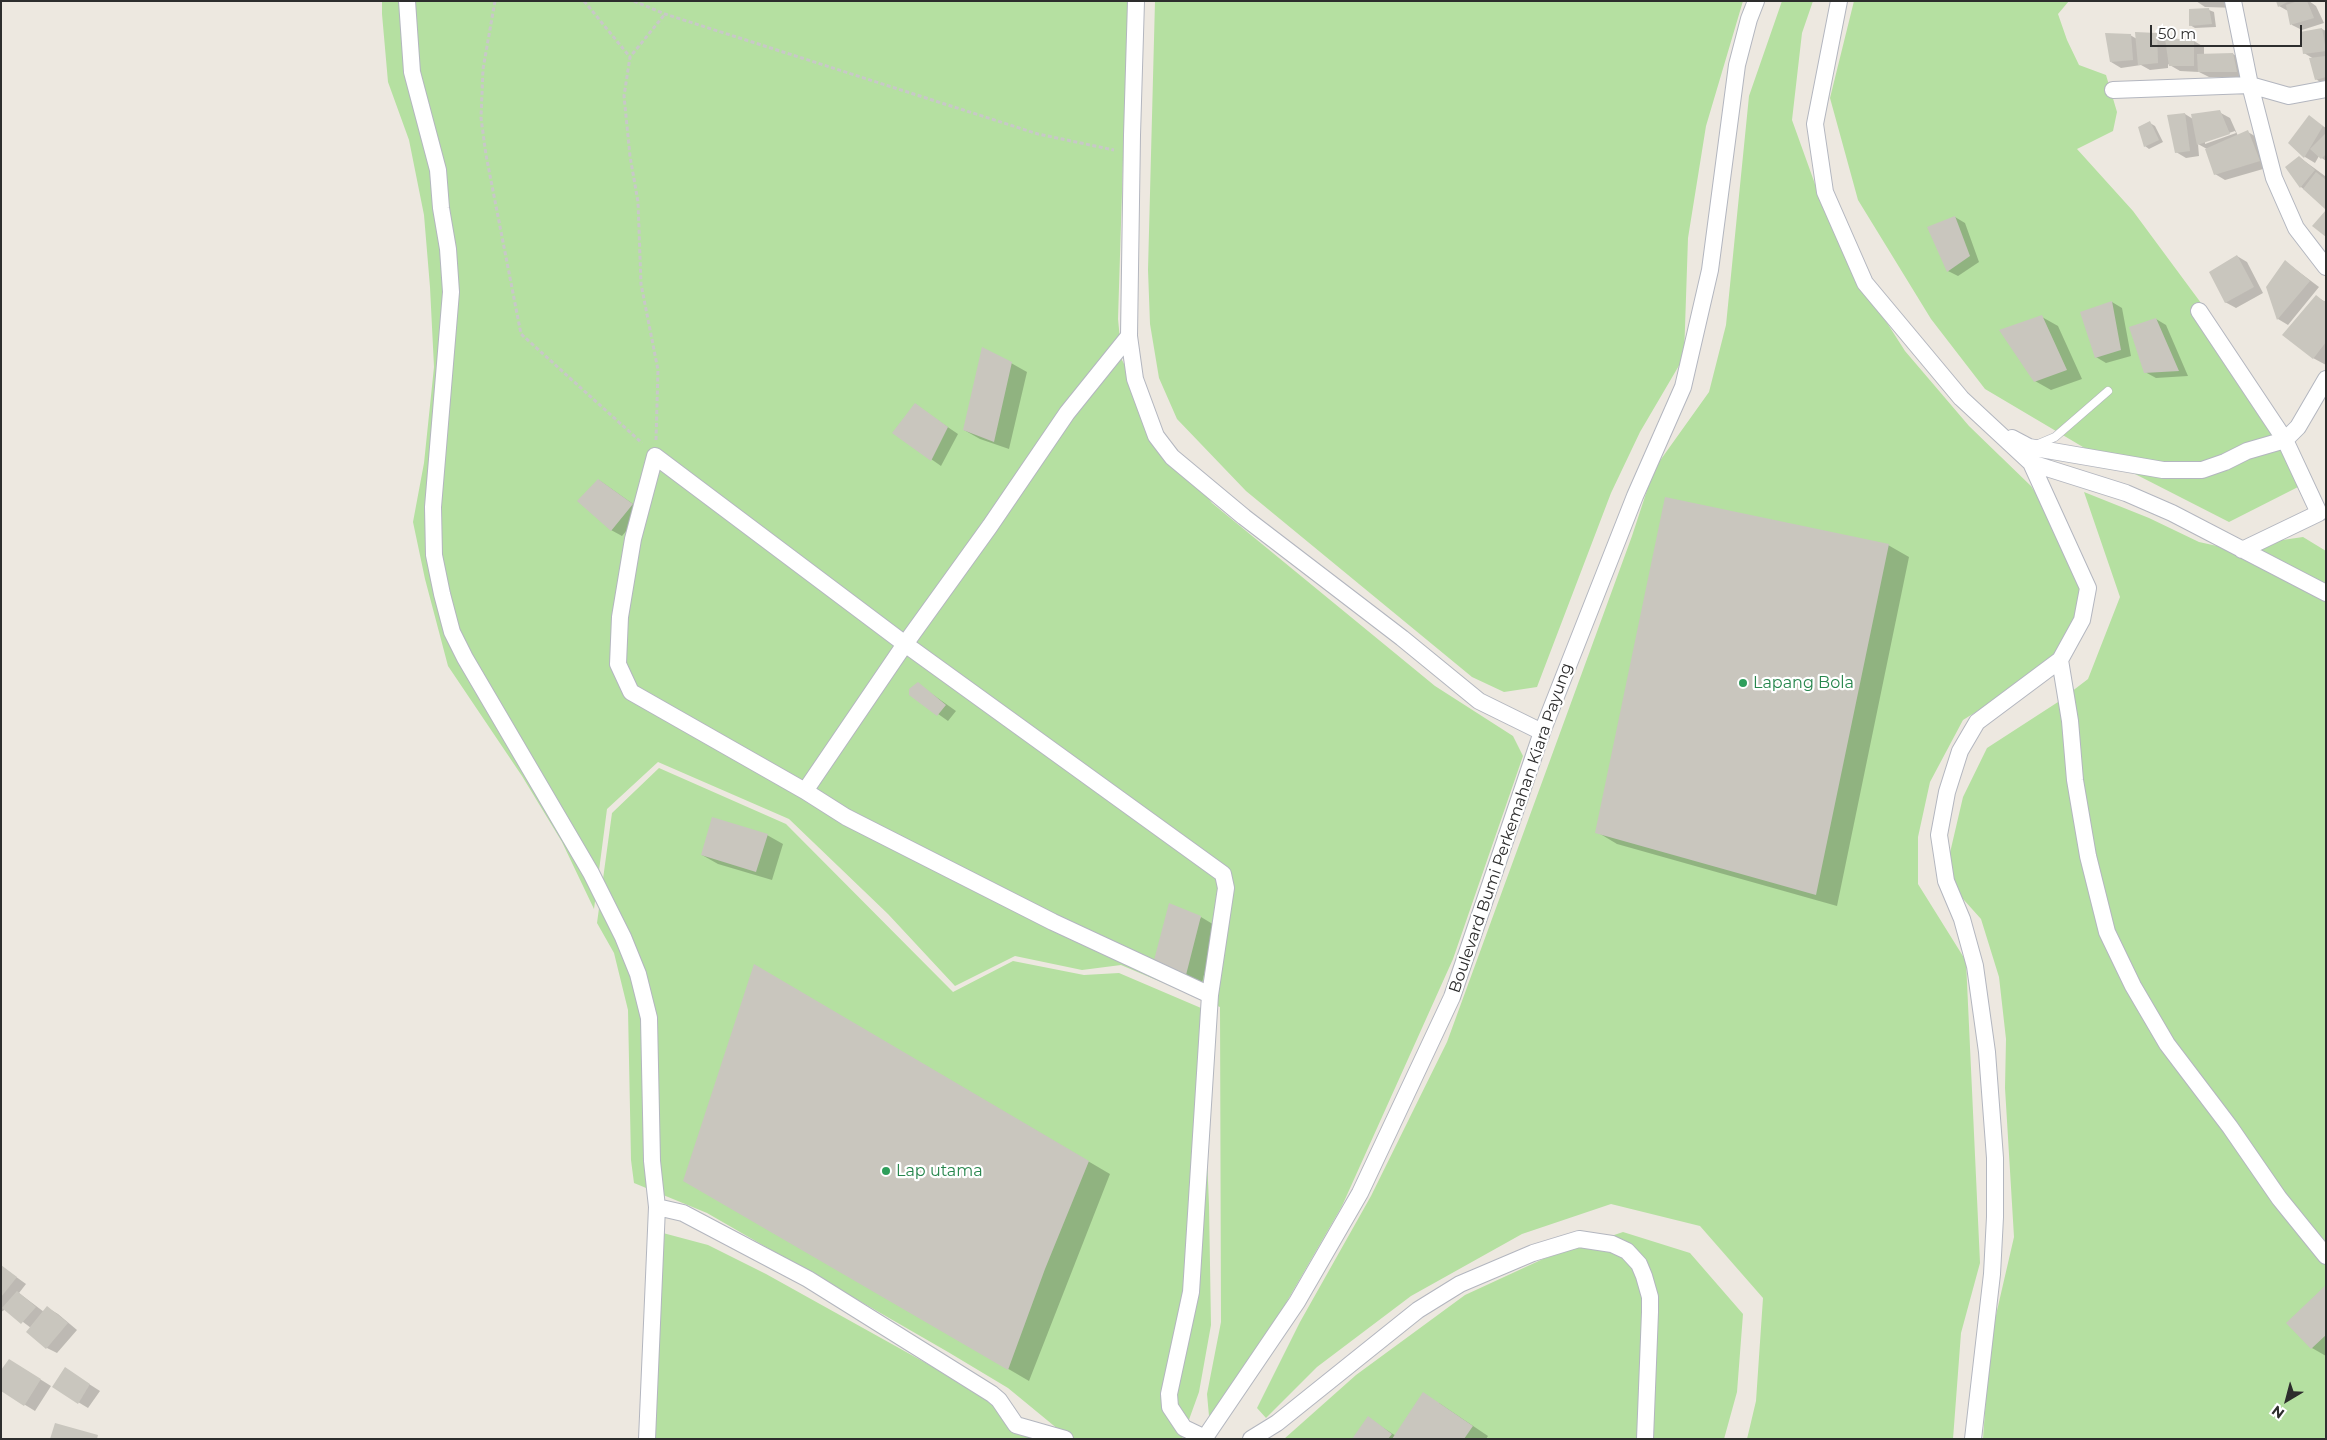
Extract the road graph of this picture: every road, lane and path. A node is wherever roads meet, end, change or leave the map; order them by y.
1 (407, 1) edge
2 (495, 1) edge
3 (584, 1) edge
4 (634, 1) edge
5 (1136, 1) edge
6 (1756, 1) edge
7 (1839, 1) edge
8 (2233, 1) edge
9 (665, 14) junction
10 (630, 57) junction
11 (2250, 86) junction
12 (2326, 89) edge
13 (2113, 90) dead end
14 (1132, 154) junction
15 (2326, 267) edge
16 (2200, 311) dead end
17 (1129, 336) junction
18 (2326, 379) edge
19 (2108, 392) dead end
20 (2285, 440) junction
21 (2030, 455) junction
22 (655, 456) junction
23 (2242, 550) junction
24 (2326, 594) edge
25 (905, 644) junction
26 (2060, 660) junction
27 (1542, 732) junction
28 (805, 791) junction
29 (1210, 996) junction
30 (657, 1207) junction
31 (2326, 1256) edge
32 (1204, 1438) edge
33 (647, 1439) edge
34 (1065, 1439) edge
35 (1251, 1439) edge
36 (1644, 1439) edge
37 (1974, 1439) edge

1 - 30 street
2 - 22 path
3 - 10 path
4 - 9 path
5 - 14 street
6 - 27 street, Boulevard Bumi Perkemahan Kiara Payung
7 - 21 street
8 - 11 street
9 - 10 path
9 - 14 path
10 - 22 path
11 - 12 street
11 - 13 street
11 - 15 street
14 - 17 street
16 - 20 street
17 - 25 street
17 - 27 street
18 - 20 street
19 - 21 lane
20 - 21 street
20 - 23 street
21 - 23 street
21 - 26 street
22 - 25 street
22 - 28 street
23 - 24 street
25 - 28 street
25 - 29 street
26 - 31 street
26 - 37 street
27 - 32 street, Boulevard Bumi Perkemahan Kiara Payung
28 - 29 street
29 - 32 street
30 - 33 street
30 - 34 street
35 - 36 street

